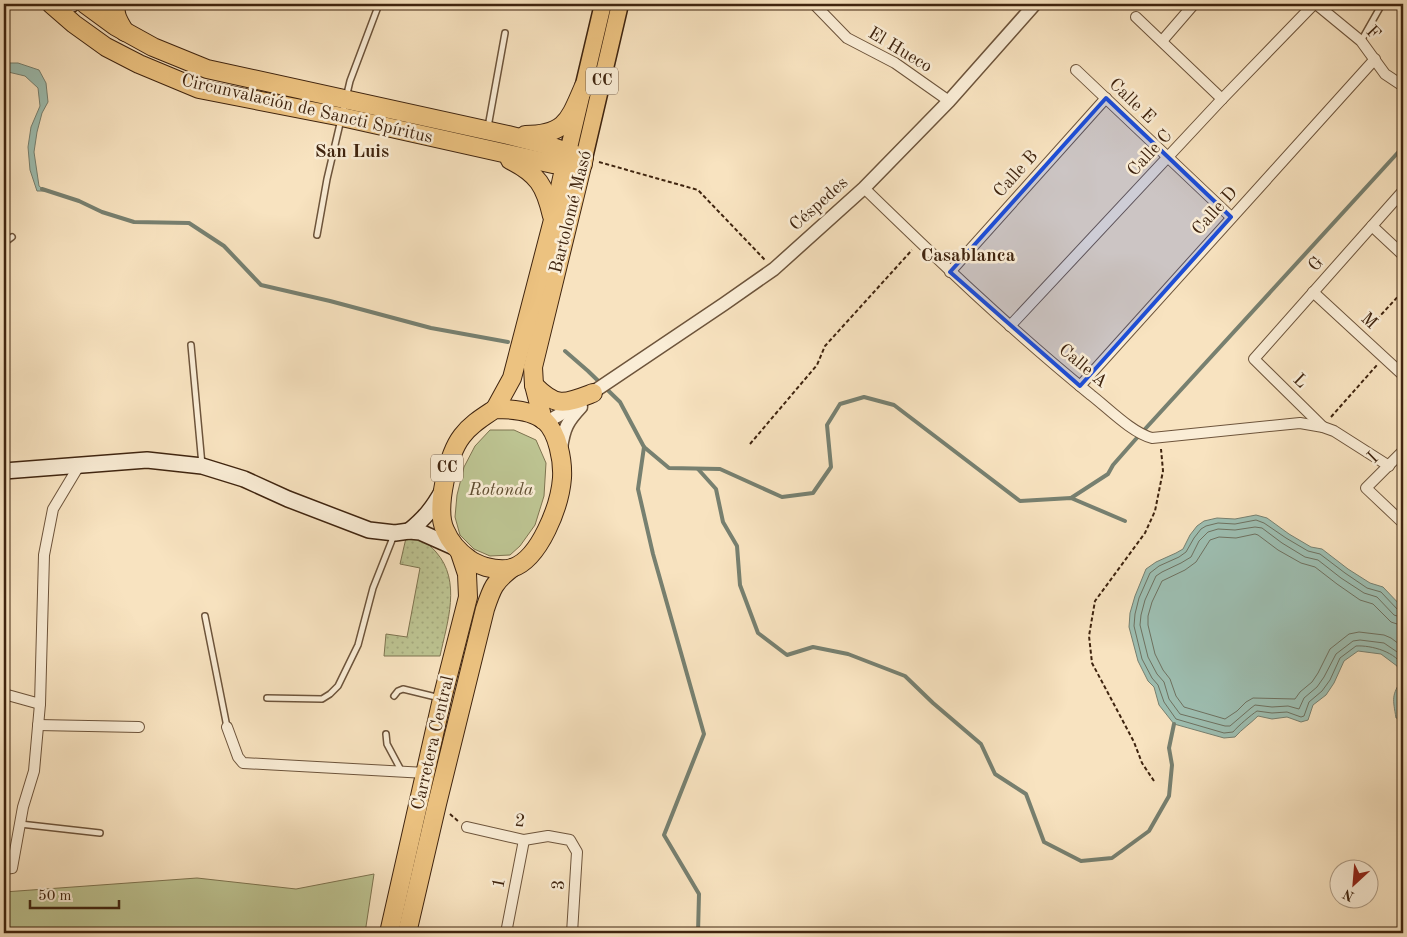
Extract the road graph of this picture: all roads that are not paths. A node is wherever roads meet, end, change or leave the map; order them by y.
1 (72, 4) edge
2 (86, 4) edge
3 (116, 4) edge
4 (379, 4) edge
5 (603, 4) edge
6 (620, 4) edge
7 (814, 4) edge
8 (1035, 4) edge
9 (1194, 4) edge
10 (1315, 4) edge
11 (1382, 4) edge
12 (54, 5) edge
13 (1136, 17) dead end
14 (125, 32) junction
15 (505, 33) dead end
16 (1162, 41) junction
17 (1361, 41) junction
18 (1375, 59) junction
19 (1076, 70) dead end
20 (584, 86) junction
21 (1403, 86) edge
22 (1106, 98) junction
23 (346, 99) junction
24 (1222, 99) junction
25 (949, 101) junction
26 (342, 118) junction
27 (487, 130) junction
28 (508, 135) junction
29 (477, 147) junction
30 (1168, 158) junction
31 (575, 160) junction
32 (864, 188) junction
33 (1403, 191) edge
34 (1231, 218) junction
35 (553, 220) junction
36 (1372, 226) junction
37 (316, 235) dead end
38 (12, 237) dead end
39 (4, 243) edge
40 (1403, 255) edge
41 (950, 272) junction
42 (1313, 292) junction
43 (1010, 326) junction
44 (191, 345) dead end
45 (1254, 359) joint
46 (1403, 375) edge
47 (534, 385) junction
48 (1080, 386) junction
49 (595, 391) junction
50 (494, 409) junction
51 (544, 420) junction
52 (1323, 426) junction
53 (1403, 452) edge
54 (560, 453) junction
55 (80, 464) junction
56 (202, 466) junction
57 (1389, 466) junction
58 (4, 471) edge
59 (443, 489) junction
60 (1403, 523) edge
61 (402, 532) junction
62 (458, 550) junction
63 (512, 568) junction
64 (205, 616) dead end
65 (4, 694) edge
66 (394, 696) dead end
67 (267, 698) dead end
68 (442, 699) junction
69 (40, 704) junction
70 (38, 726) junction
71 (227, 727) joint
72 (139, 728) dead end
73 (386, 734) dead end
74 (402, 772) junction
75 (426, 772) junction
76 (19, 824) junction
77 (467, 827) road end
78 (100, 833) dead end
79 (524, 840) junction
80 (570, 840) joint
81 (4, 869) edge
82 (389, 933) edge
83 (407, 933) edge
84 (506, 933) edge
85 (572, 933) edge

1 - 12 main road
2 - 14 highway, Circunvalación de Sancti Spíritus
3 - 14 highway
4 - 23 lane
5 - 20 main road, Bartolomé Masó / CC
6 - 31 main road, Bartolomé Masó / CC
7 - 25 street, El Hueco
8 - 25 street, Céspedes
9 - 16 street
10 - 17 street, F
10 - 24 street, Calle C
11 - 17 lane
12 - 26 highway, Circunvalación de Sancti Spíritus
13 - 16 street
14 - 23 highway, Circunvalación de Sancti Spíritus
15 - 27 lane
16 - 24 street
17 - 18 street, F
18 - 21 street, F
18 - 34 street, Calle D
19 - 22 street, Calle E
20 - 28 highway
20 - 31 main road, Bartolomé Masó / CC
22 - 30 street, Calle E
22 - 41 street, Calle B
23 - 26 lane
23 - 27 highway, Circunvalación de Sancti Spíritus
24 - 30 street, Calle C
25 - 32 street, Céspedes
26 - 29 highway, Circunvalación de Sancti Spíritus
26 - 37 lane
27 - 28 highway, Circunvalación de Sancti Spíritus
28 - 31 highway, Circunvalación de Sancti Spíritus
29 - 31 highway, Circunvalación de Sancti Spíritus
29 - 35 highway
30 - 34 street, Calle E
30 - 43 street, Calle C
31 - 35 highway, Bartolomé Masó / CC
31 - 47 highway, Bartolomé Masó / CC
32 - 41 street, Calle A
32 - 49 street, Céspedes
33 - 36 street, G
34 - 48 street, Calle D
35 - 50 highway, Bartolomé Masó / CC
36 - 40 street
36 - 42 street, G
38 - 39 lane
41 - 43 street, Calle A
42 - 45 street, G
42 - 46 street, M
43 - 48 street, Calle A
44 - 56 lane
45 - 52 street, L
47 - 49 highway
47 - 51 highway, Bartolomé Masó / CC
48 - 52 street, Calle A
49 - 51 street, Céspedes
49 - 54 street, Céspedes
50 - 51 highway
50 - 59 highway, CC
51 - 54 highway, CC
52 - 57 street, Calle A
53 - 57 street, I
54 - 63 highway, CC
55 - 56 main road
55 - 58 main road
55 - 69 street
56 - 61 main road
57 - 60 street, I
59 - 61 main road
59 - 62 highway, CC
61 - 62 main road
61 - 67 lane
62 - 63 highway, CC
62 - 68 highway, Carretera Central / CC
63 - 83 highway, Carretera Central / CC
64 - 71 lane
65 - 69 street
66 - 68 lane
68 - 75 highway, Carretera Central / CC
69 - 70 street
70 - 72 street
70 - 76 street
71 - 74 street
73 - 74 lane
74 - 75 street
75 - 82 highway, Carretera Central / CC
76 - 78 lane
76 - 81 street
77 - 79 street, 2
79 - 80 street, 2
79 - 84 street, 1
80 - 85 street, 3

